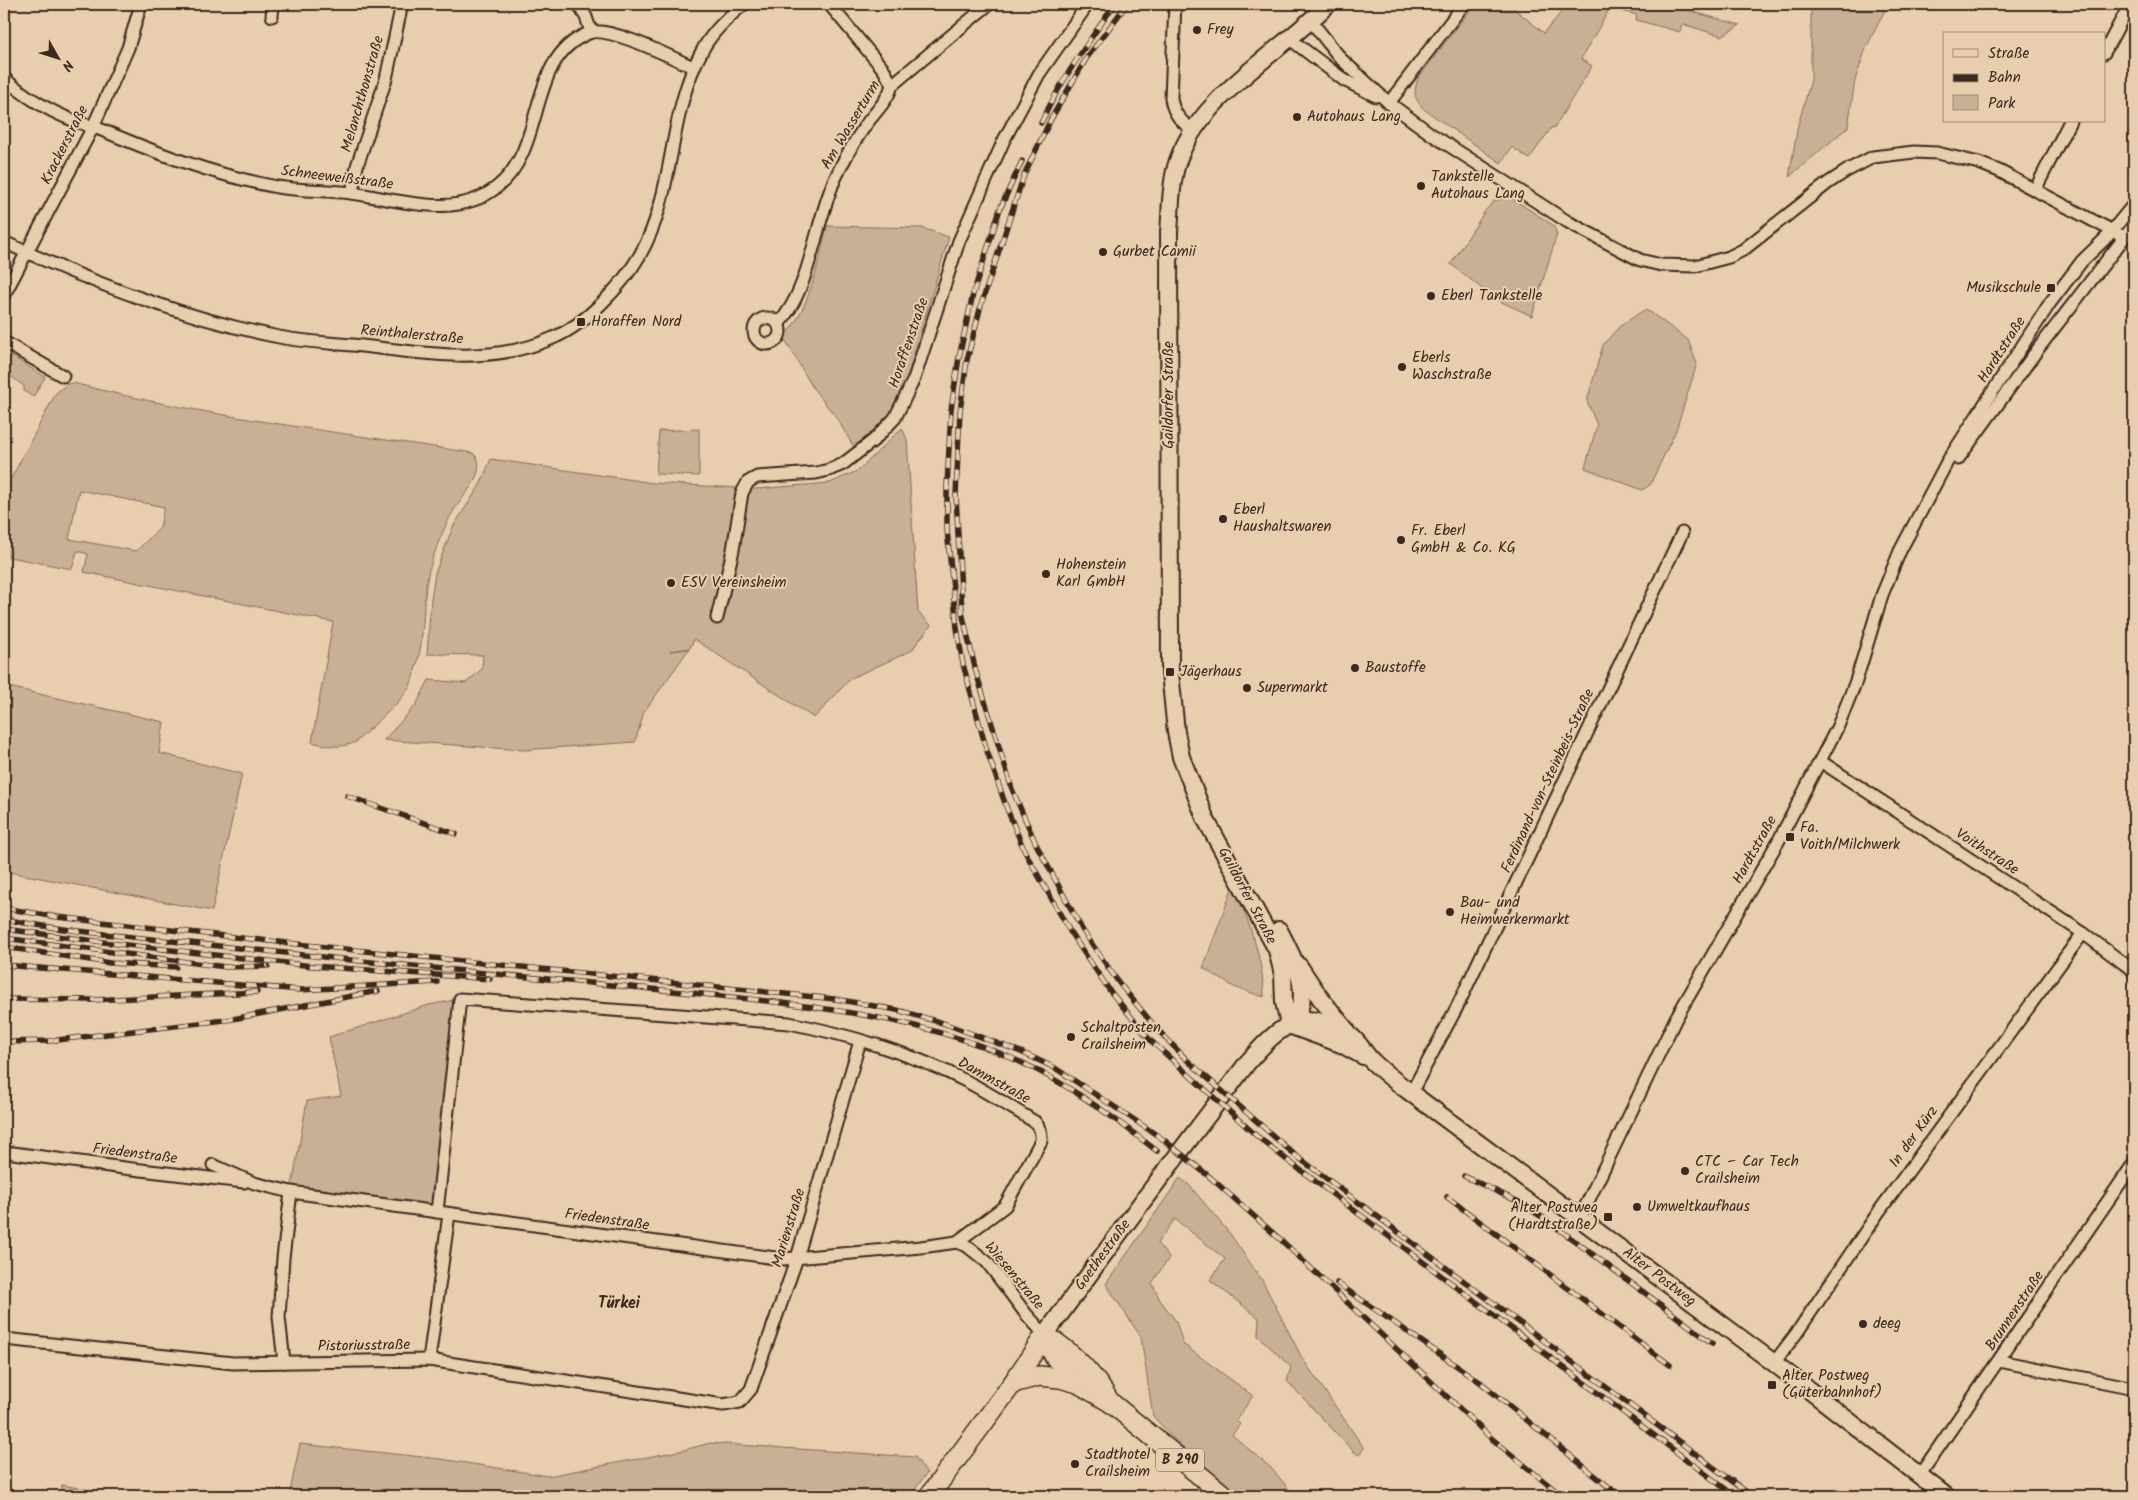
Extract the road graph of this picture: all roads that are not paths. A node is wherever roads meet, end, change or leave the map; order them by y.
1 (141, 4) edge
2 (273, 4) edge
3 (402, 4) edge
4 (578, 4) edge
5 (744, 4) edge
6 (829, 4) edge
7 (989, 4) edge
8 (1088, 4) edge
9 (1175, 4) edge
10 (1328, 4) edge
11 (1464, 4) edge
12 (2130, 4) edge
13 (272, 16) dead end
14 (1310, 21) junction
15 (591, 32) junction
16 (1290, 39) junction
17 (2106, 50) edge
18 (693, 67) junction
19 (4, 78) edge
20 (892, 85) junction
21 (1388, 103) junction
22 (2069, 122) edge
23 (93, 126) junction
24 (1193, 131) junction
25 (2035, 190) junction
26 (352, 193) junction
27 (2134, 204) edge
28 (2134, 226) edge
29 (2109, 234) junction
30 (2124, 237) junction
31 (4, 242) edge
32 (27, 252) junction
33 (4, 295) edge
34 (778, 324) dead end
35 (4, 342) edge
36 (63, 376) dead end
37 (1991, 412) junction
38 (1935, 488) junction
39 (1682, 533) dead end
40 (717, 618) dead end
41 (1820, 761) junction
42 (1217, 840) junction
43 (2083, 932) junction
44 (1291, 954) junction
45 (2134, 971) edge
46 (1289, 1025) junction
47 (1351, 1037) junction
48 (860, 1040) junction
49 (1371, 1061) junction
50 (1411, 1093) junction
51 (13, 1152) dead end
52 (2134, 1163) edge
53 (212, 1165) dead end
54 (254, 1183) junction
55 (290, 1192) junction
56 (437, 1212) junction
57 (449, 1214) junction
58 (1580, 1218) junction
59 (957, 1242) junction
60 (796, 1258) junction
61 (1045, 1335) junction
62 (4, 1339) edge
63 (429, 1360) junction
64 (1999, 1361) junction
65 (284, 1362) junction
66 (1774, 1363) junction
67 (1013, 1383) junction
68 (1078, 1383) junction
69 (2134, 1388) edge
70 (1110, 1402) junction
71 (723, 1405) joint
72 (1919, 1476) junction
73 (930, 1496) edge
74 (1225, 1496) edge
75 (1946, 1496) edge

1 - 23 street, Krackerstraße
2 - 13 street
3 - 26 street, Melanchthonstraße
4 - 15 street
5 - 18 street, Reinthalerstraße
6 - 20 street
7 - 20 street, Am Wasserturm
8 - 40 street, Horaffenstraße
9 - 24 street
10 - 14 main road, Gaildorfer Straße
11 - 21 street
12 - 17 street
14 - 16 main road, Gaildorfer Straße
14 - 21 street
15 - 18 street
15 - 26 street, Schneeweißstraße
16 - 21 street
16 - 24 main road, Gaildorfer Straße
18 - 32 street, Reinthalerstraße
19 - 23 street, Schneeweißstraße
20 - 34 street, Am Wasserturm
21 - 25 street
22 - 25 street
23 - 26 street, Schneeweißstraße
23 - 32 street, Krackerstraße
24 - 42 main road, Gaildorfer Straße
25 - 29 street
27 - 29 street
28 - 30 street, Hardtstraße
29 - 30 street
29 - 37 street, Hardtstraße
29 - 38 street, Hardtstraße
30 - 37 street, Hardtstraße
31 - 32 street, Reinthalerstraße
32 - 33 street, Krackerstraße
35 - 36 street
37 - 38 street, Hardtstraße
38 - 41 street, Hardtstraße
39 - 50 street, Ferdinand-von-Steinbeis-Straße
41 - 43 street, Voithstraße
41 - 58 street, Hardtstraße
42 - 44 main road, Gaildorfer Straße
42 - 46 main road, Gaildorfer Straße
43 - 45 street, Voithstraße
43 - 66 street, In der Kürz
44 - 46 main road, Gaildorfer Straße
44 - 47 main road, Gaildorfer Straße
46 - 47 main road, Alter Postweg
46 - 49 main road, Alter Postweg
46 - 61 main road, Goethestraße
47 - 49 main road, Alter Postweg
48 - 56 street, Dammstraße
48 - 59 street, Dammstraße
48 - 60 street, Marienstraße
49 - 50 main road, Alter Postweg
50 - 58 main road, Alter Postweg
51 - 54 street, Friedenstraße
52 - 64 street, Brunnenstraße
53 - 54 street, Friedenstraße
54 - 55 street, Friedenstraße
55 - 56 street, Friedenstraße
55 - 65 street
56 - 57 street, Friedenstraße
57 - 60 street, Friedenstraße
57 - 63 street
58 - 66 main road, Alter Postweg
59 - 60 street, Friedenstraße
59 - 61 street, Wiesenstraße
60 - 71 street, Marienstraße
61 - 67 main road, Goethestraße
61 - 68 main road
61 - 70 main road, B 290
62 - 65 street, Pistoriusstraße
63 - 65 street, Pistoriusstraße
63 - 71 street, Pistoriusstraße
64 - 69 street
64 - 72 street, Brunnenstraße
66 - 72 main road, Alter Postweg
67 - 68 main road, B 290
67 - 73 main road, Goethestraße
68 - 70 main road, B 290
70 - 74 main road, B 290
72 - 75 main road, Alter Postweg

